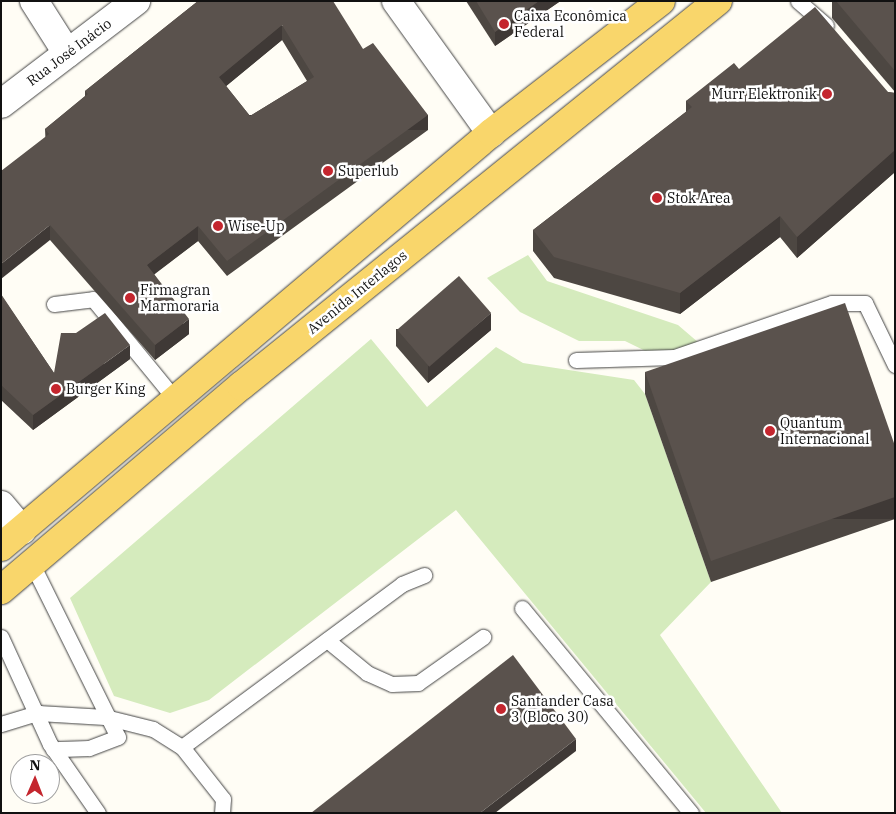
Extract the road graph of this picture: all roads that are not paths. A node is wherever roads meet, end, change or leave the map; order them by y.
1 (34, 1) edge
2 (136, 1) edge
3 (396, 1) edge
4 (661, 1) edge
5 (718, 1) edge
6 (798, 1) edge
7 (835, 35) edge
8 (67, 53) junction
9 (1, 104) edge
10 (491, 133) junction
11 (54, 304) dead end
12 (576, 360) dead end
13 (895, 365) edge
14 (174, 398) junction
15 (1, 505) edge
16 (22, 530) junction
17 (1, 547) edge
18 (32, 564) junction
19 (424, 575) dead end
20 (1, 590) edge
21 (522, 608) dead end
22 (1, 637) edge
23 (483, 637) dead end
24 (327, 640) junction
25 (38, 713) junction
26 (105, 717) junction
27 (1, 724) edge
28 (182, 747) junction
29 (53, 749) junction
30 (98, 813) edge
31 (222, 813) edge
32 (691, 813) edge

1 - 8 street
2 - 8 street, Rua José Inácio
3 - 10 street
4 - 10 main road
5 - 18 main road, Avenida Interlagos
6 - 7 lane
8 - 9 street, Rua José Inácio
10 - 14 main road
11 - 14 lane
12 - 13 lane
14 - 16 main road
15 - 16 street
16 - 17 main road
18 - 20 main road, Avenida Interlagos
18 - 26 lane
19 - 24 lane
21 - 32 lane
22 - 25 lane
23 - 24 lane
24 - 28 lane
25 - 26 lane
25 - 27 lane
25 - 29 lane
26 - 28 lane
26 - 29 lane
28 - 31 lane
29 - 30 lane

